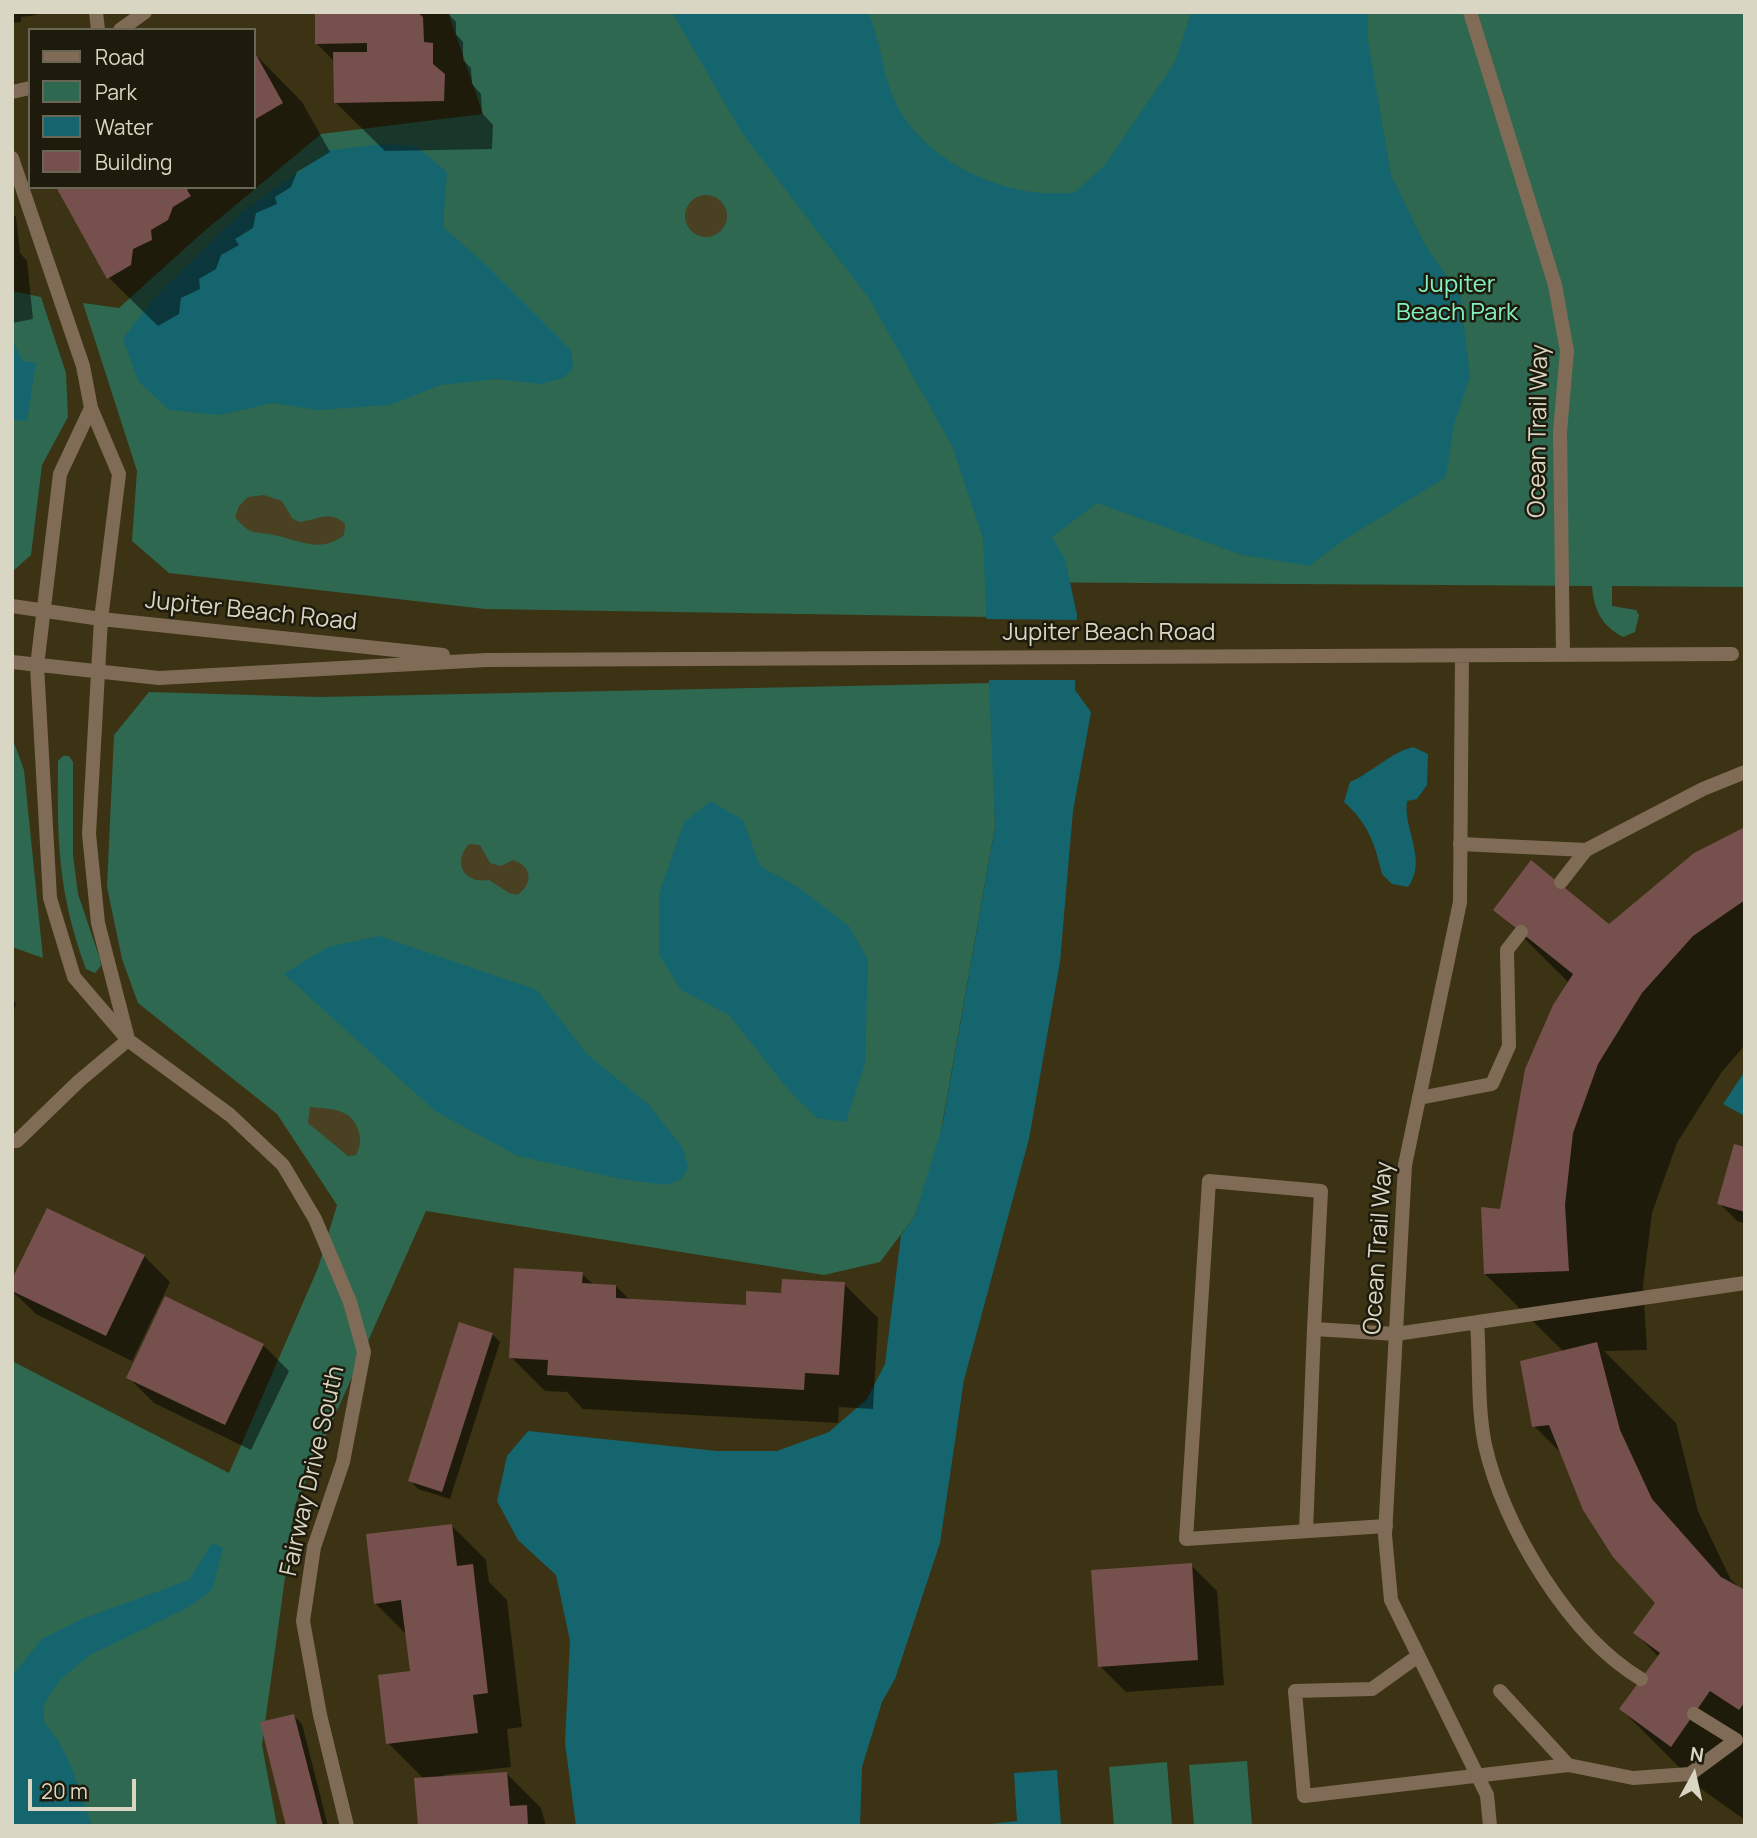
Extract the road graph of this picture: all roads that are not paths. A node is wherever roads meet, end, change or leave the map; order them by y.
1 (145, 12) edge
2 (1470, 12) edge
3 (123, 28) edge
4 (12, 158) edge
5 (91, 408) junction
6 (12, 606) edge
7 (44, 610) junction
8 (101, 619) junction
9 (1563, 654) junction
10 (1732, 654) dead end
11 (1462, 656) junction
12 (486, 660) junction
13 (12, 662) edge
14 (37, 666) junction
15 (97, 673) junction
16 (1745, 772) edge
17 (1460, 844) junction
18 (1586, 850) junction
19 (1561, 882) dead end
20 (1521, 932) dead end
21 (128, 1040) junction
22 (1419, 1098) junction
23 (12, 1141) edge
24 (1745, 1283) edge
25 (1477, 1322) junction
26 (1314, 1329) junction
27 (1396, 1334) junction
28 (1386, 1526) junction
29 (1306, 1531) junction
30 (1418, 1656) junction
31 (1641, 1679) dead end
32 (1500, 1691) dead end
33 (1694, 1714) dead end
34 (1568, 1765) junction
35 (1478, 1776) junction
36 (347, 1826) edge
37 (1490, 1826) edge

1 - 3 street
2 - 9 street, Ocean Trail Way
4 - 5 street
5 - 7 street, Fairway Drive South
5 - 8 street
6 - 7 street, Jupiter Beach Road
7 - 8 street, Jupiter Beach Road
7 - 14 street, Fairway Drive South
8 - 12 street, Jupiter Beach Road
8 - 15 street
9 - 10 street, Jupiter Beach Road
9 - 11 street, Jupiter Beach Road
11 - 12 street, Jupiter Beach Road
11 - 17 street, Ocean Trail Way
12 - 15 street, Jupiter Beach Road
13 - 14 street, Jupiter Beach Road
14 - 15 street, Jupiter Beach Road
14 - 21 street, Fairway Drive South
15 - 21 street
16 - 18 street
17 - 18 street
17 - 22 street, Ocean Trail Way
18 - 19 street
20 - 22 street
21 - 23 street
21 - 36 street, Fairway Drive South
22 - 27 street, Ocean Trail Way
24 - 25 street
25 - 27 street
25 - 31 street
26 - 27 street
26 - 29 street
26 - 29 street
27 - 28 street, Ocean Trail Way
28 - 29 street
28 - 30 street, Ocean Trail Way
30 - 35 street, Ocean Trail Way
30 - 35 street
32 - 34 street
33 - 34 street
34 - 35 street
35 - 37 street, Ocean Trail Way

